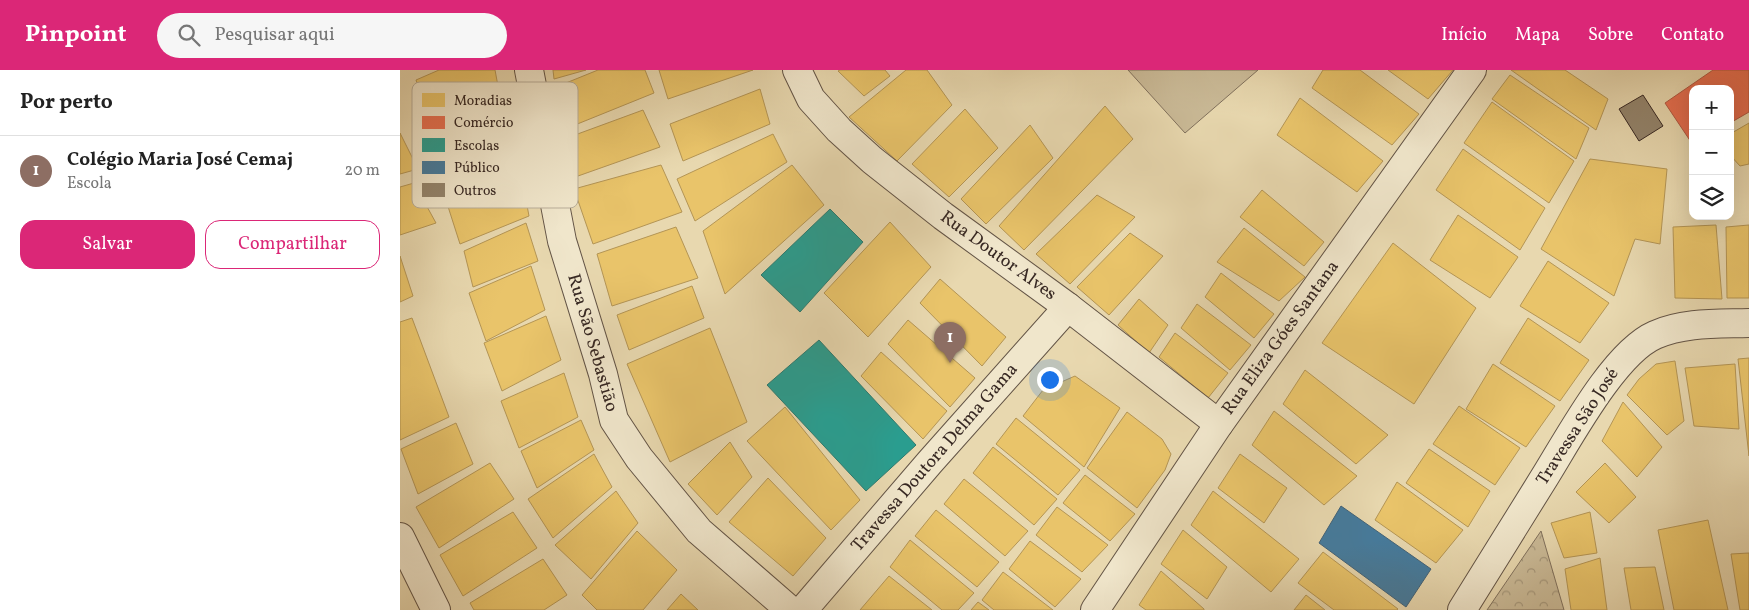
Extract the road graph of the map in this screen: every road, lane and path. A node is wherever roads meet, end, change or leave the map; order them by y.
1 (797, 70) edge
2 (1472, 70) edge
3 (555, 208) edge
4 (1068, 307) junction
5 (1749, 323) edge
6 (1219, 424) junction
7 (400, 537) edge
8 (436, 610) edge
9 (790, 610) edge
10 (803, 610) edge
11 (1095, 610) edge
12 (1462, 610) edge

1 - 4 street, Rua Doutor Alves
2 - 6 street, Rua Eliza Góes Santana
3 - 9 street, Rua São Sebastião
4 - 6 street, Rua Doutor Alves
4 - 10 street, Travessa Doutora Delma Gama
5 - 12 street, Travessa São José
6 - 11 street, Rua Eliza Góes Santana
7 - 8 street

